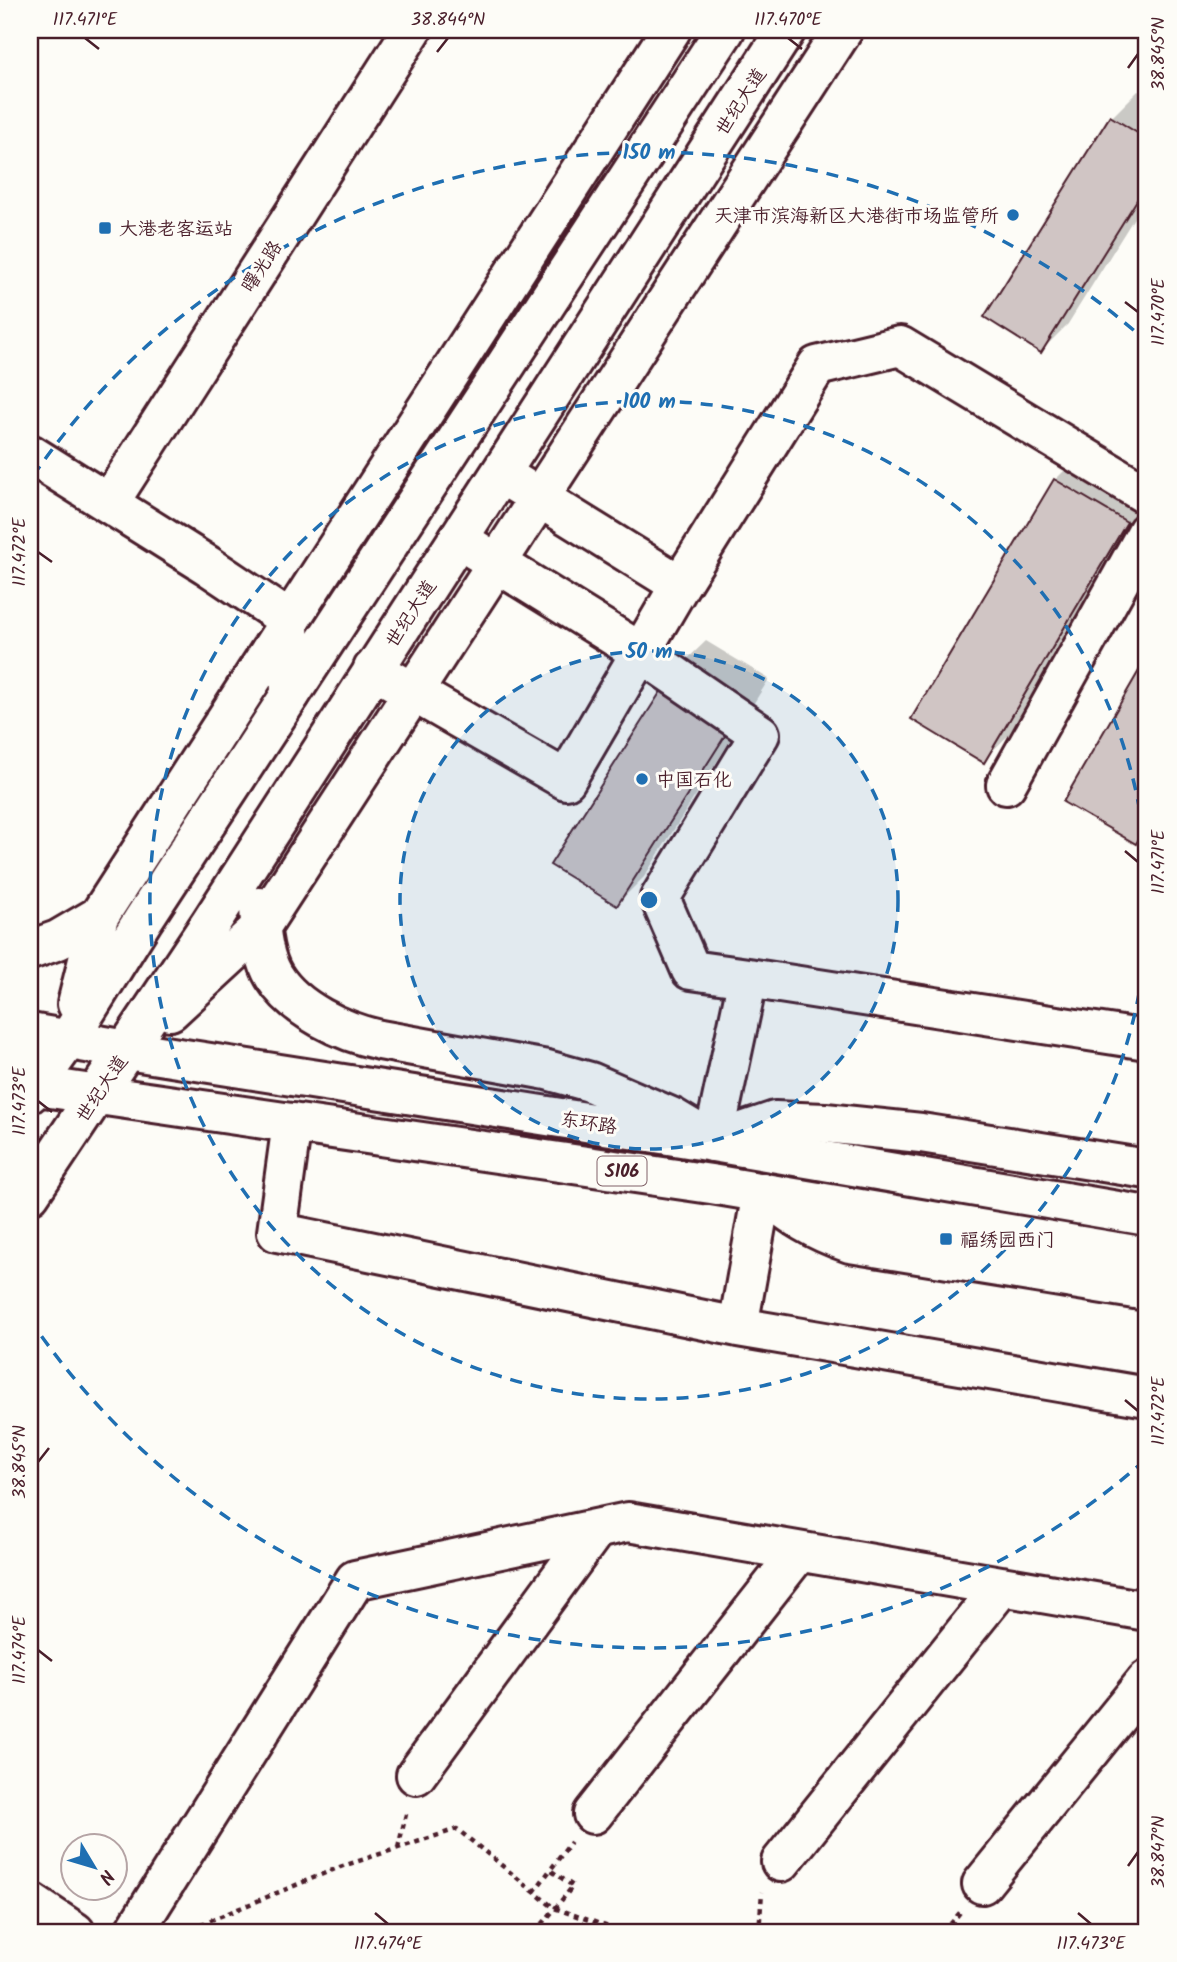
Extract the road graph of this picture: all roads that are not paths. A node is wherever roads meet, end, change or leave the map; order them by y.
1 (412, 30) edge
2 (671, 30) edge
3 (725, 30) edge
4 (786, 30) edge
5 (843, 30) edge
6 (30, 454) edge
7 (501, 474) junction
8 (1147, 495) edge
9 (539, 499) junction
10 (109, 503) junction
11 (1147, 532) edge
12 (458, 538) junction
13 (497, 562) junction
14 (366, 579) junction
15 (680, 585) junction
16 (289, 620) junction
17 (640, 652) junction
18 (373, 670) junction
19 (414, 693) junction
20 (290, 695) junction
21 (1006, 785) dead end
22 (282, 810) junction
23 (99, 916) junction
24 (260, 928) junction
25 (30, 950) edge
26 (748, 978) junction
27 (30, 1018) edge
28 (30, 1032) edge
29 (68, 1040) junction
30 (1147, 1040) edge
31 (127, 1050) junction
32 (32, 1088) edge
33 (96, 1095) junction
34 (292, 1123) junction
35 (713, 1142) junction
36 (1147, 1169) edge
37 (762, 1192) junction
38 (30, 1194) edge
39 (1147, 1216) edge
40 (1147, 1257) edge
41 (1147, 1291) edge
42 (738, 1327) junction
43 (1147, 1396) edge
44 (596, 1529) junction
45 (798, 1553) junction
46 (1002, 1586) junction
47 (1147, 1611) edge
48 (1147, 1680) edge
49 (416, 1775) dead end
50 (593, 1814) road end
51 (781, 1862) dead end
52 (982, 1884) dead end
53 (30, 1902) edge
54 (75, 1932) edge
55 (134, 1932) edge

1 - 10 main road, 曙光路
2 - 16 main road
3 - 14 main road
4 - 7 main road, 世纪大道
5 - 9 main road
6 - 10 main road
7 - 9 main road
7 - 12 main road, 世纪大道
8 - 15 main road
9 - 13 main road
9 - 15 main road
10 - 16 main road
11 - 21 main road
12 - 13 main road
12 - 18 main road, 世纪大道
13 - 17 main road
13 - 19 main road
14 - 16 main road
14 - 20 main road
15 - 17 main road
16 - 20 main road
16 - 23 main road
17 - 19 main road
17 - 26 main road
18 - 19 main road
18 - 22 main road, 世纪大道
19 - 24 main road
20 - 29 main road
22 - 24 main road
22 - 31 main road, 世纪大道
23 - 25 main road
23 - 29 main road
24 - 31 main road
24 - 35 main road
26 - 30 main road
26 - 35 main road
27 - 29 main road
28 - 29 main road, 东环路 / S106
29 - 31 main road, 东环路 / S106
29 - 32 main road
31 - 33 main road, 世纪大道
31 - 35 main road, 东环路 / S106
32 - 33 main road, S106
33 - 34 main road, S106
33 - 38 main road, 世纪大道
34 - 37 main road, S106
34 - 42 main road
35 - 36 main road
35 - 39 main road, 东环路 / S106
37 - 40 main road, S106
37 - 41 main road
37 - 42 main road
42 - 43 main road
44 - 45 main road
44 - 49 main road
44 - 55 main road
45 - 46 main road
45 - 50 main road
46 - 47 main road
46 - 51 main road
48 - 52 main road
53 - 54 main road

